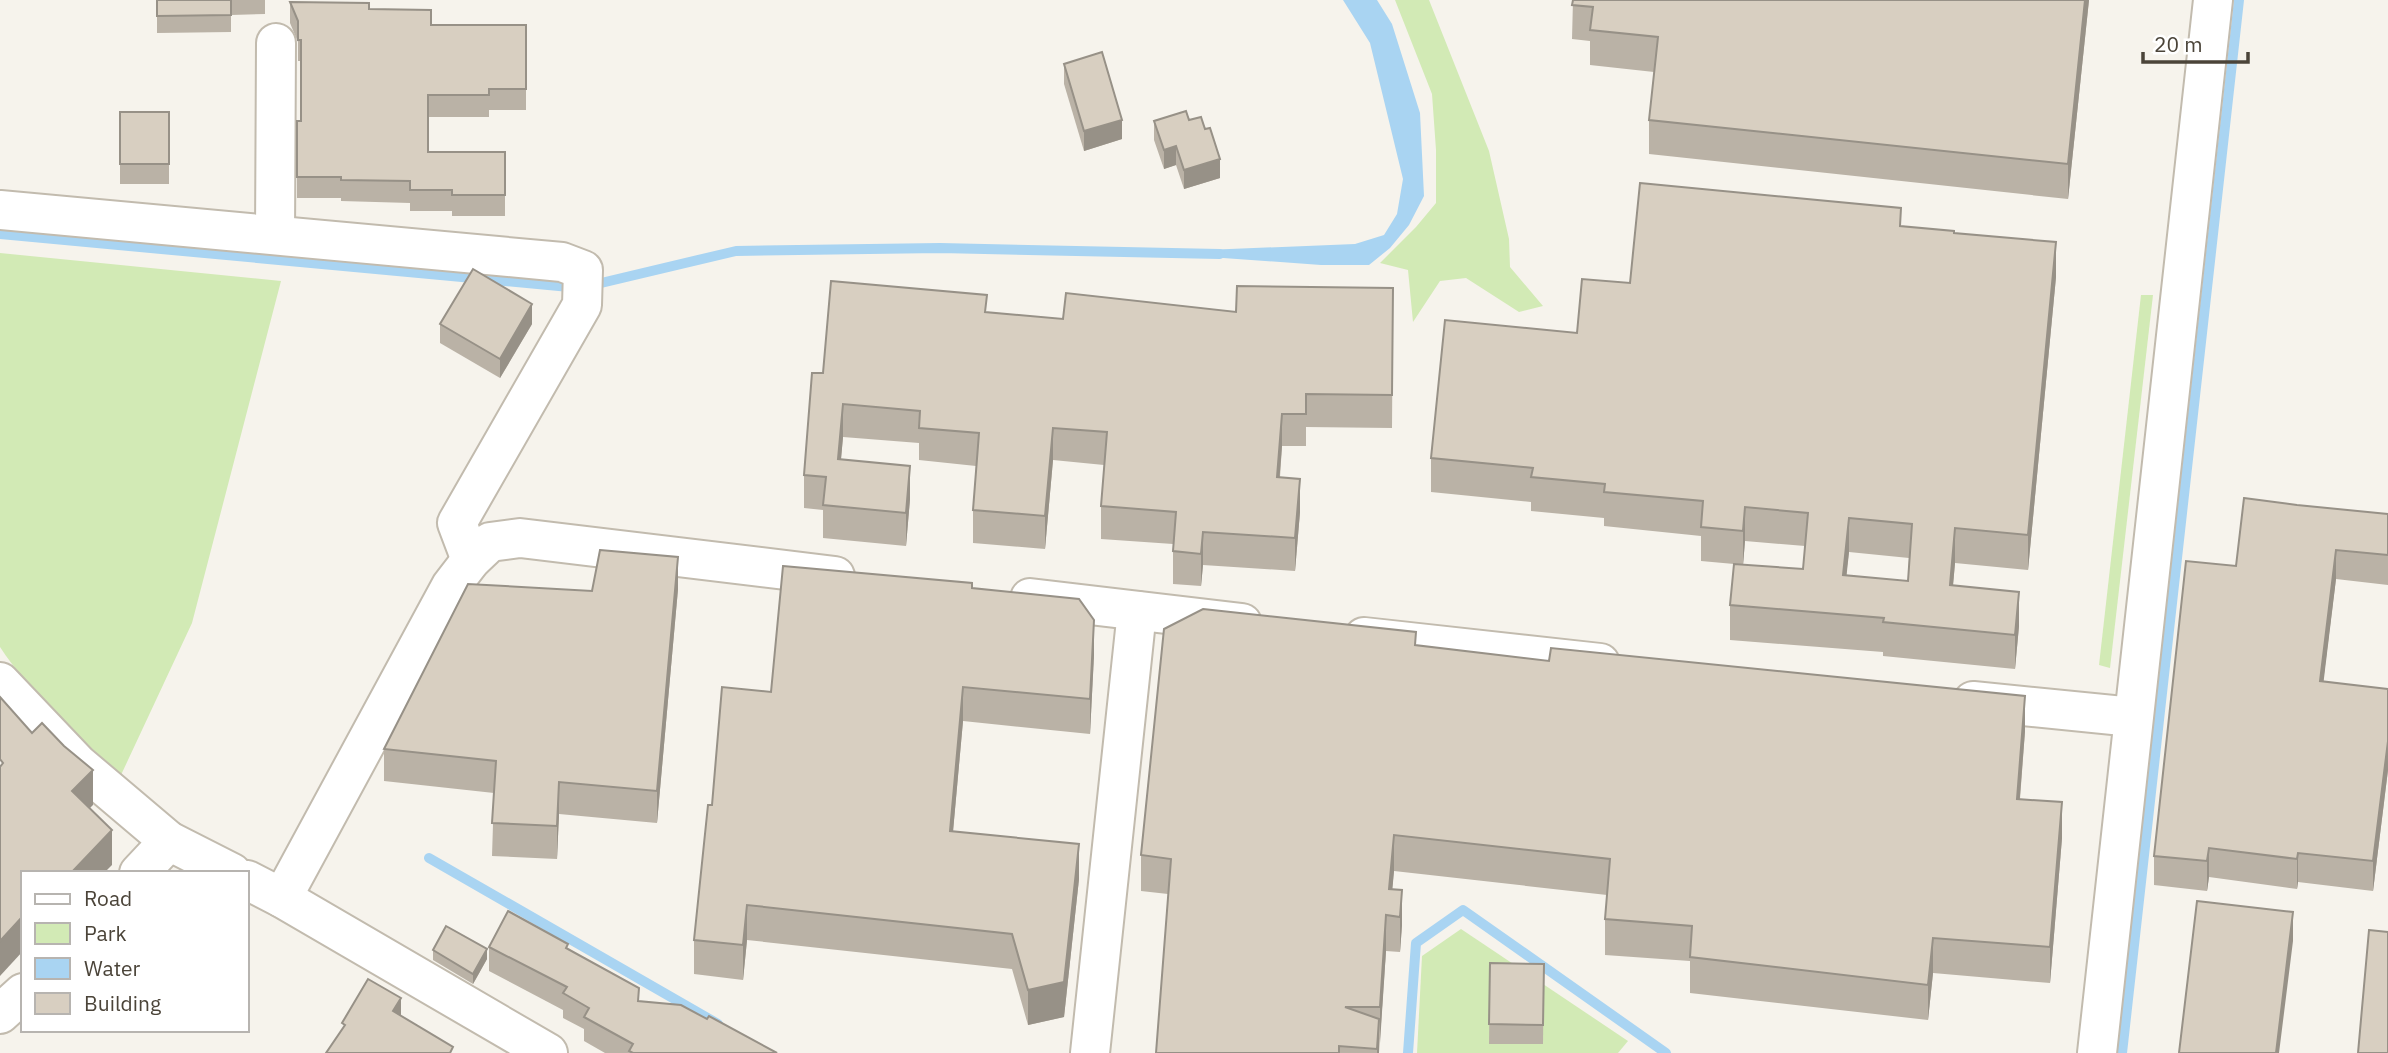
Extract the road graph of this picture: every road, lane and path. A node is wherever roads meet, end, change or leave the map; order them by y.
1 (2213, 0) edge
2 (276, 43) dead end
3 (0, 209) edge
4 (275, 235) junction
5 (471, 560) junction
6 (864, 579) edge
7 (1000, 595) edge
8 (1137, 611) junction
9 (1275, 627) edge
10 (1330, 633) edge
11 (1632, 666) edge
12 (0, 682) edge
13 (1934, 697) edge
14 (2133, 717) junction
15 (169, 841) junction
16 (141, 871) edge
17 (228, 871) edge
18 (248, 881) edge
19 (282, 898) junction
20 (21, 995) edge
21 (0, 1014) edge
22 (548, 1053) edge
23 (1090, 1053) edge
24 (2097, 1053) edge

1 - 14 street
2 - 4 street
3 - 4 street
4 - 5 street
5 - 6 street
5 - 19 street
7 - 8 street
8 - 9 street
8 - 23 street
10 - 11 street
12 - 15 street
13 - 14 street
14 - 24 street
15 - 16 street
15 - 17 street
18 - 19 street
19 - 22 street
20 - 21 street

